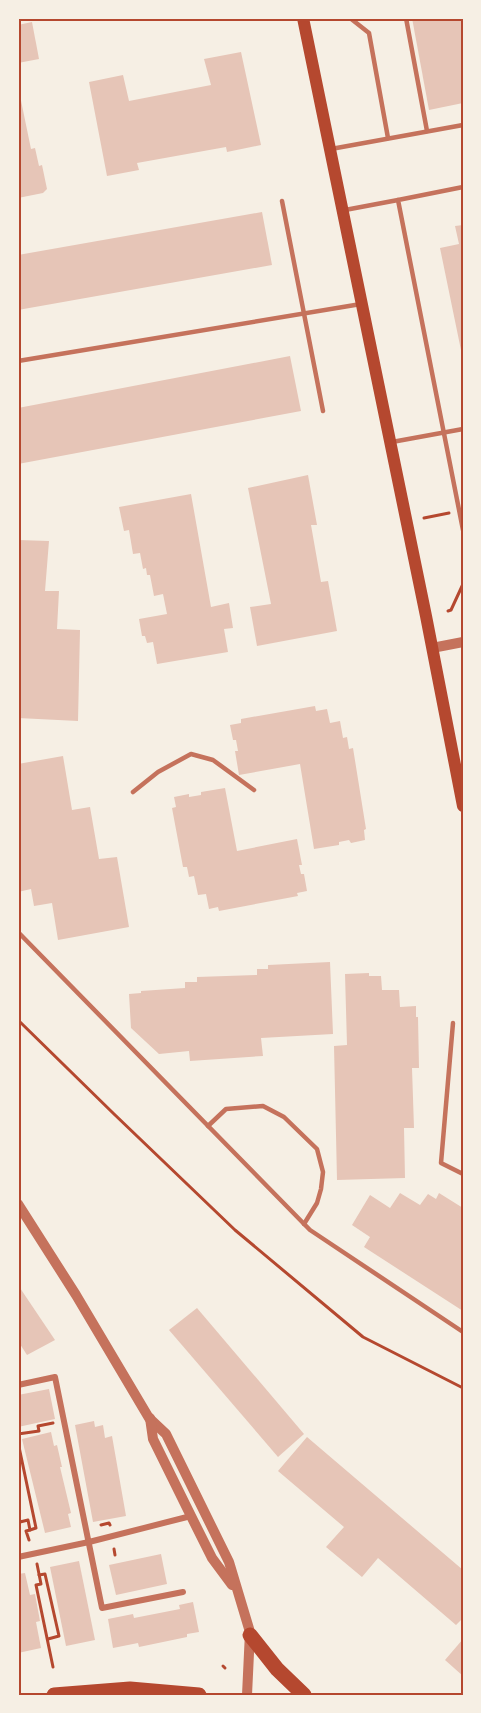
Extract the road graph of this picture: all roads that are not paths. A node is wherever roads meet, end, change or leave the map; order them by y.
1 (303, 18) edge
2 (350, 18) edge
3 (406, 18) edge
4 (463, 125) edge
5 (427, 131) junction
6 (388, 138) junction
7 (331, 150) junction
8 (463, 187) edge
9 (398, 200) junction
10 (282, 201) dead end
11 (344, 211) junction
12 (361, 304) junction
13 (303, 315) junction
14 (18, 361) edge
15 (323, 411) dead end
16 (463, 429) edge
17 (443, 432) junction
18 (390, 442) junction
19 (463, 530) edge
20 (463, 642) edge
21 (432, 648) junction
22 (254, 790) dead end
23 (133, 792) dead end
24 (463, 806) edge
25 (18, 932) edge
26 (453, 1023) dead end
27 (208, 1126) junction
28 (463, 1174) edge
29 (20, 1211) edge
30 (304, 1224) junction
31 (463, 1332) edge
32 (18, 1385) edge
33 (149, 1418) junction
34 (191, 1516) junction
35 (88, 1542) junction
36 (18, 1557) edge
37 (183, 1592) dead end
38 (237, 1592) junction
39 (250, 1635) junction
40 (54, 1695) edge
41 (199, 1695) edge
42 (247, 1695) edge
43 (304, 1695) edge

1 - 7 main road
2 - 6 lane
3 - 5 lane
4 - 5 lane
5 - 6 lane
6 - 7 lane
7 - 11 main road
8 - 9 lane
9 - 11 lane
9 - 17 lane
10 - 13 lane
11 - 12 main road
12 - 13 lane
12 - 18 main road
13 - 14 lane
13 - 15 lane
16 - 17 lane
17 - 18 lane
17 - 19 lane
18 - 21 main road
20 - 21 street
21 - 24 main road
22 - 23 lane
25 - 27 lane
26 - 28 lane
27 - 30 lane
27 - 30 lane
29 - 33 street
30 - 31 lane
32 - 35 street
33 - 34 street
33 - 38 street
34 - 35 street
34 - 38 street
35 - 36 street
35 - 37 street
38 - 39 street
39 - 42 street
39 - 43 main road
40 - 41 main road

